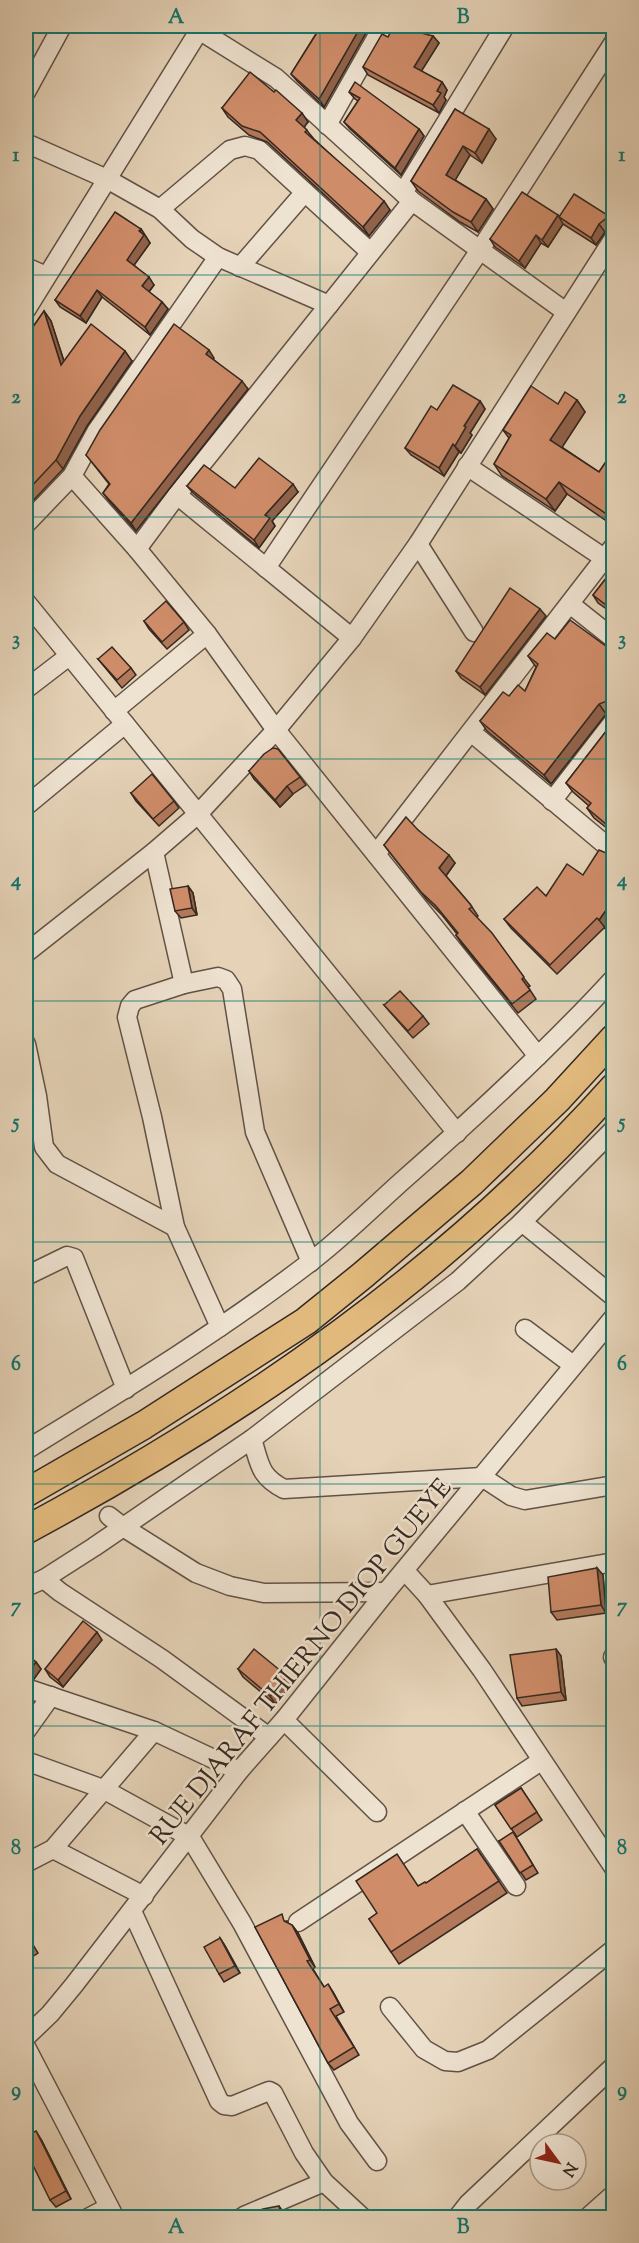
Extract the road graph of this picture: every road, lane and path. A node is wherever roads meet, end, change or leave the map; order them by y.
1 (62, 26) edge
2 (383, 26) edge
3 (505, 26) edge
4 (200, 28) edge
5 (614, 42) edge
6 (26, 92) edge
7 (327, 125) junction
8 (26, 143) edge
9 (108, 179) junction
10 (305, 192) junction
11 (407, 197) junction
12 (160, 209) junction
13 (612, 245) edge
14 (480, 250) junction
15 (370, 252) junction
16 (218, 257) junction
17 (26, 267) edge
18 (240, 267) junction
19 (46, 276) junction
20 (329, 305) junction
21 (26, 310) edge
22 (566, 312) junction
23 (467, 466) junction
24 (72, 476) junction
25 (177, 495) junction
26 (26, 524) edge
27 (418, 544) junction
28 (137, 549) junction
29 (609, 552) edge
30 (266, 568) junction
31 (26, 602) edge
32 (570, 604) junction
33 (474, 632) dead end
34 (207, 634) junction
35 (352, 638) junction
36 (614, 639) edge
37 (69, 656) junction
38 (26, 689) edge
39 (120, 718) junction
40 (614, 721) edge
41 (276, 730) junction
42 (471, 732) junction
43 (552, 801) junction
44 (26, 806) edge
45 (198, 814) junction
46 (154, 852) junction
47 (614, 852) edge
48 (376, 854) junction
49 (26, 953) edge
50 (614, 978) edge
51 (184, 984) junction
52 (614, 1038) edge
53 (26, 1044) edge
54 (538, 1056) junction
55 (614, 1087) edge
56 (614, 1129) edge
57 (457, 1133) junction
58 (522, 1222) junction
59 (175, 1227) junction
60 (311, 1262) junction
61 (26, 1275) edge
62 (614, 1297) edge
63 (614, 1317) edge
64 (220, 1327) junction
65 (525, 1329) dead end
66 (573, 1365) junction
67 (126, 1389) junction
68 (252, 1438) junction
69 (26, 1450) edge
70 (482, 1477) junction
71 (614, 1485) edge
72 (26, 1493) edge
73 (116, 1522) junction
74 (26, 1530) edge
75 (614, 1562) edge
76 (405, 1571) junction
77 (44, 1579) junction
78 (26, 1587) edge
79 (386, 1592) junction
80 (427, 1596) junction
81 (26, 1688) edge
82 (51, 1695) junction
83 (284, 1720) junction
84 (26, 1731) edge
85 (154, 1731) junction
86 (269, 1737) junction
87 (26, 1761) edge
88 (541, 1761) junction
89 (239, 1771) junction
90 (104, 1789) junction
91 (465, 1811) junction
92 (377, 1812) dead end
93 (190, 1837) junction
94 (53, 1849) junction
95 (26, 1863) edge
96 (614, 1868) edge
97 (516, 1886) dead end
98 (144, 1896) junction
99 (132, 1911) junction
100 (298, 1922) dead end
101 (614, 1949) edge
102 (390, 2007) dead end
103 (26, 2037) edge
104 (26, 2047) edge
105 (614, 2066) edge
106 (377, 2161) dead end
107 (324, 2182) junction
108 (614, 2194) edge
109 (112, 2212) edge
110 (244, 2216) edge
111 (88, 2217) edge
112 (363, 2217) edge
113 (457, 2217) edge
114 (587, 2217) edge

1 - 6 street
2 - 7 street
3 - 11 street
4 - 7 street
4 - 9 street
5 - 14 street
7 - 11 street
8 - 9 street
9 - 12 street
9 - 19 street
10 - 12 street
10 - 15 street
10 - 18 street
11 - 14 street
11 - 15 street
12 - 16 street
13 - 22 street
14 - 22 street
14 - 30 street
15 - 20 street
16 - 18 street
16 - 24 street
17 - 19 street
18 - 20 street
19 - 21 street
20 - 25 street
22 - 23 street
23 - 27 street
23 - 29 street
24 - 26 street
24 - 28 street
25 - 28 street
25 - 30 street
27 - 33 street
27 - 35 street
28 - 34 street
29 - 32 street
30 - 35 street
31 - 37 street
32 - 36 street
32 - 42 street
34 - 39 street
34 - 41 street
35 - 41 street
37 - 38 street
37 - 39 street
39 - 44 street
39 - 45 street
40 - 43 street
41 - 45 street
41 - 48 street
42 - 43 street
42 - 48 street
43 - 47 street
45 - 46 street
45 - 57 street
46 - 49 street
46 - 51 street
48 - 54 street
50 - 54 street
51 - 59 street
51 - 60 street
52 - 72 highway
53 - 59 street
54 - 57 street
55 - 74 highway
56 - 58 street
57 - 60 street
58 - 62 street
58 - 68 street
59 - 64 street
60 - 64 street
61 - 67 street
63 - 66 street, RUE DJARAF THIERNO DIOP GUEYE
64 - 67 street
65 - 66 street
66 - 70 street, RUE DJARAF THIERNO DIOP GUEYE
67 - 69 street
68 - 70 street
68 - 73 street
70 - 71 street
70 - 76 street, RUE DJARAF THIERNO DIOP GUEYE
73 - 77 street
73 - 79 street
75 - 80 street
76 - 79 street, RUE DJARAF THIERNO DIOP GUEYE
76 - 80 street
77 - 78 street
77 - 86 street
79 - 83 street, RUE DJARAF THIERNO DIOP GUEYE
80 - 88 street
81 - 82 street
82 - 84 street
82 - 85 street
83 - 86 street, RUE DJARAF THIERNO DIOP GUEYE
83 - 92 street
85 - 89 street
85 - 90 street
86 - 89 street, RUE DJARAF THIERNO DIOP GUEYE
87 - 90 street
88 - 91 street
88 - 96 street
89 - 93 street, RUE DJARAF THIERNO DIOP GUEYE
90 - 93 street
90 - 94 street
91 - 97 street
91 - 100 street
93 - 98 street, RUE DJARAF THIERNO DIOP GUEYE
93 - 106 street
94 - 95 street
94 - 98 street
98 - 99 street, RUE DJARAF THIERNO DIOP GUEYE
99 - 103 street, RUE DJARAF THIERNO DIOP GUEYE
99 - 107 street
101 - 102 street
104 - 109 street
105 - 113 street
107 - 110 street
107 - 112 street
108 - 114 street
109 - 111 street

